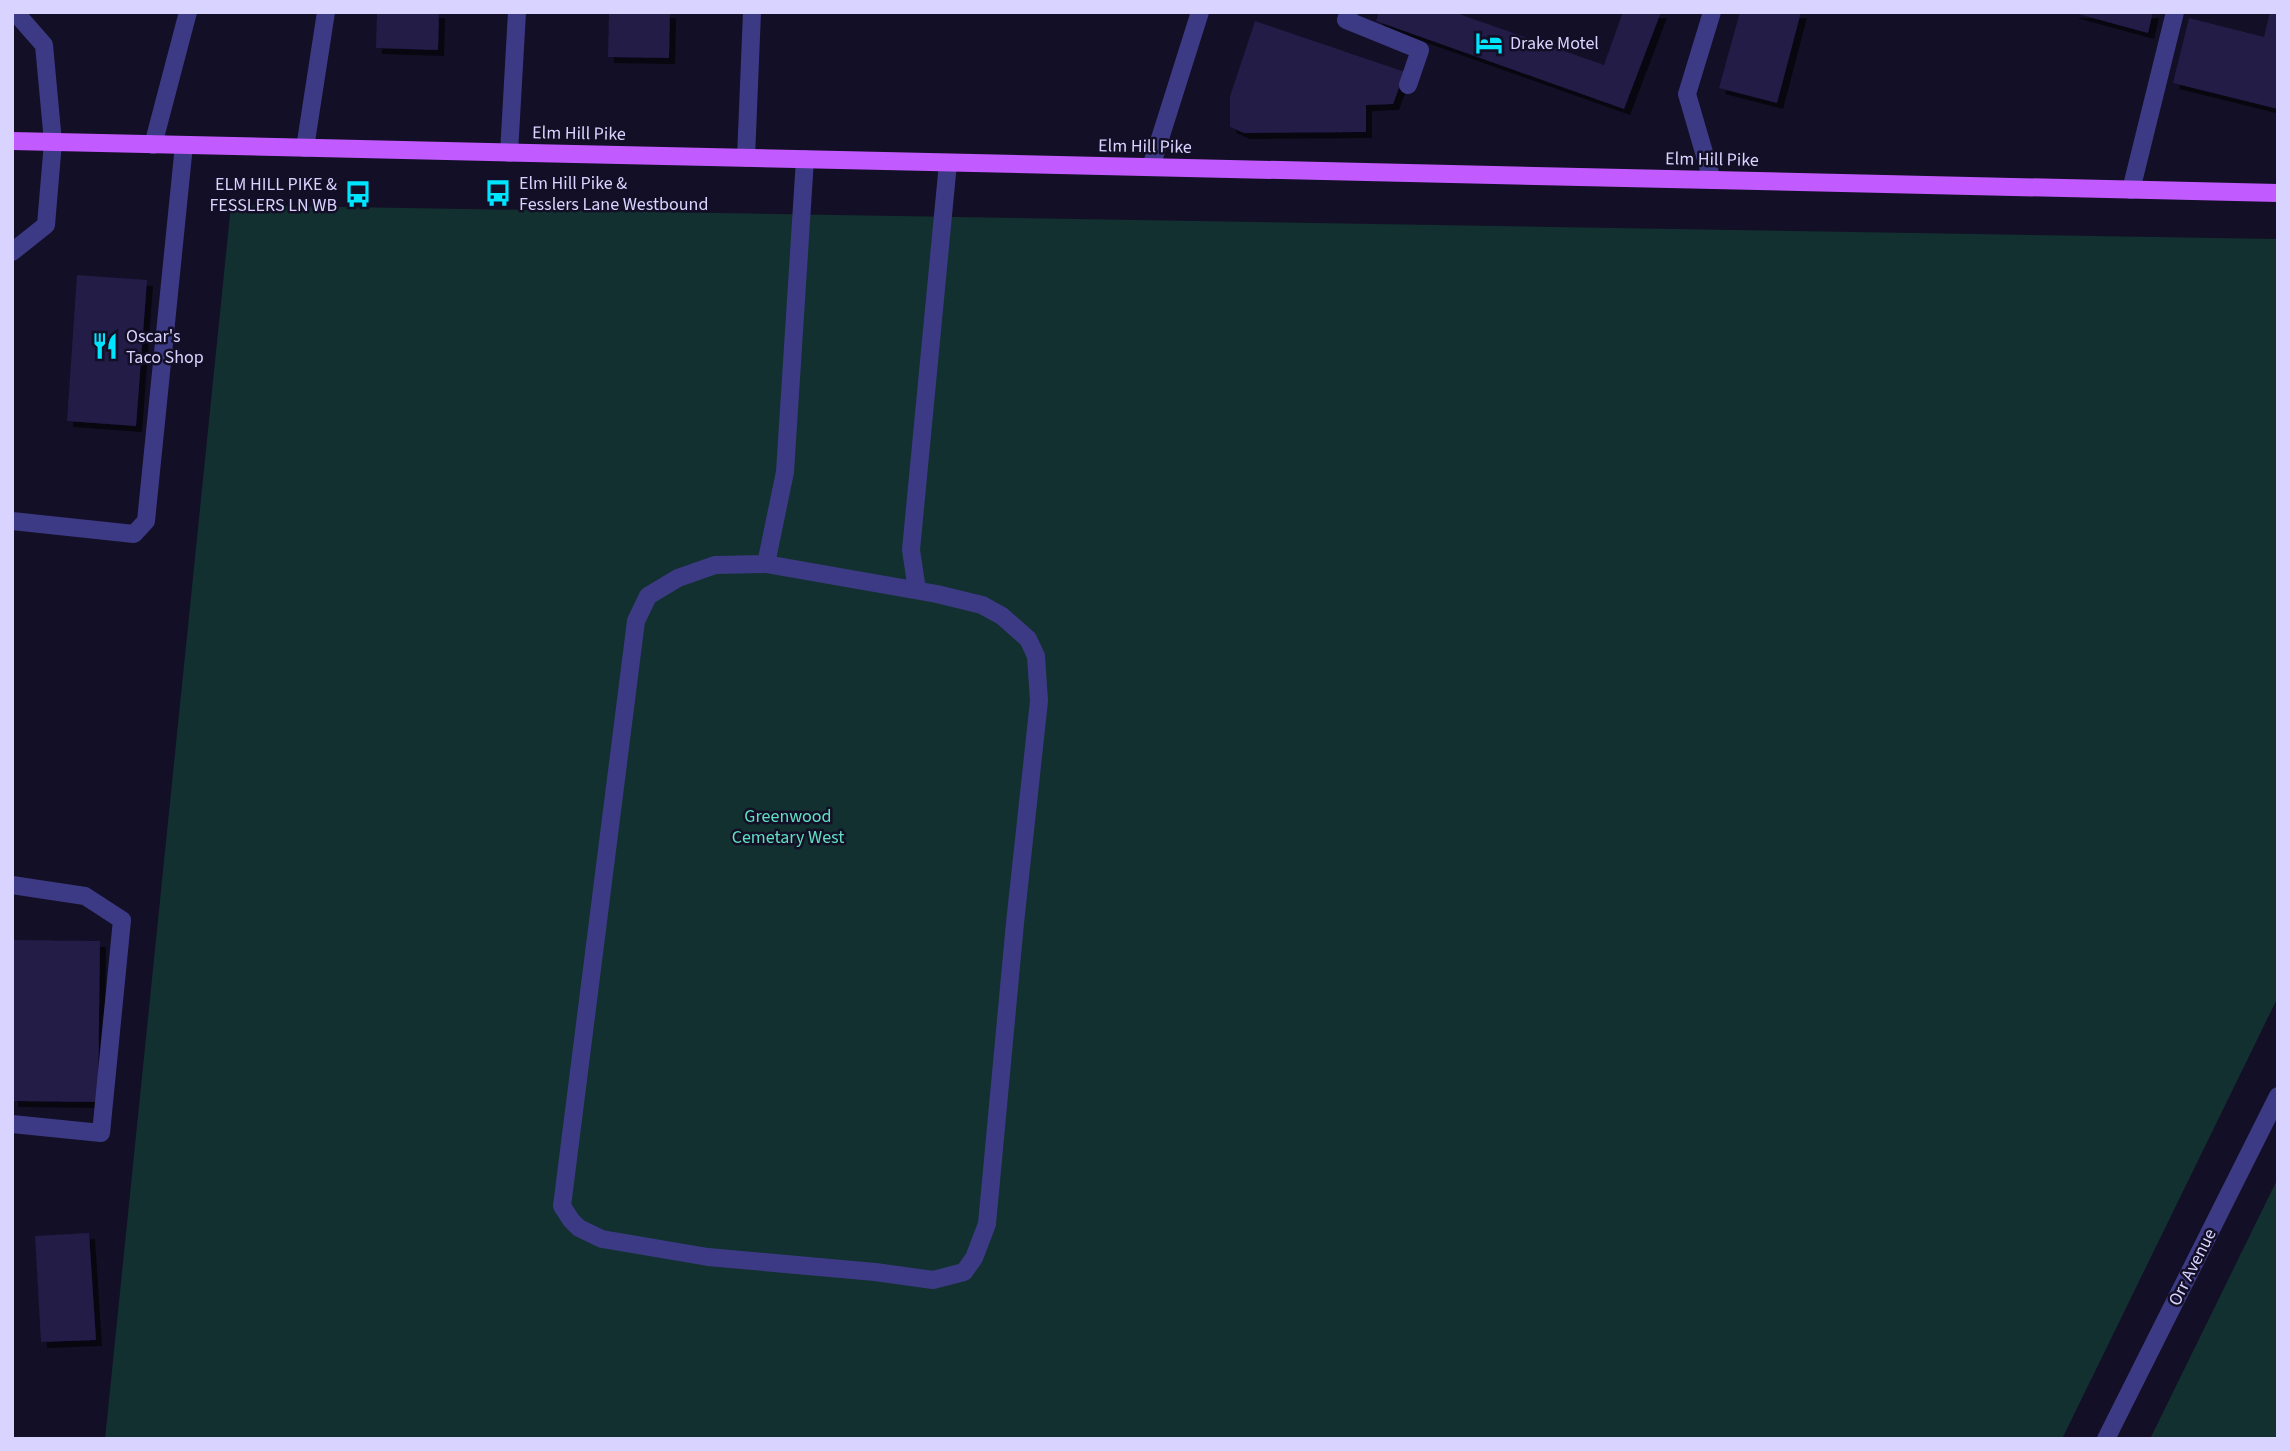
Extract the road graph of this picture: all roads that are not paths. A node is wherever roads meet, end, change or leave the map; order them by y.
1 (15, 12) edge
2 (188, 12) edge
3 (326, 12) edge
4 (517, 12) edge
5 (752, 12) edge
6 (1200, 12) edge
7 (1349, 12) edge
8 (1712, 12) edge
9 (2175, 12) edge
10 (1408, 85) dead end
11 (12, 141) edge
12 (53, 142) junction
13 (153, 145) junction
14 (184, 145) junction
15 (304, 148) junction
16 (509, 153) junction
17 (746, 158) junction
18 (804, 159) junction
19 (948, 163) junction
20 (1151, 167) junction
21 (1712, 180) junction
22 (2131, 190) junction
23 (2277, 190) edge
24 (12, 252) edge
25 (12, 521) edge
26 (766, 564) junction
27 (917, 590) junction
28 (12, 885) edge
29 (2278, 1096) edge
30 (12, 1124) edge
31 (2106, 1439) edge

1 - 12 street
2 - 13 street
3 - 15 street
4 - 16 street
5 - 17 street
6 - 20 street
7 - 10 street
8 - 21 street
9 - 22 street
11 - 12 main road, Elm Hill Pike
12 - 13 main road, Elm Hill Pike
12 - 24 street
13 - 14 main road, Elm Hill Pike
14 - 15 main road, Elm Hill Pike
14 - 25 street
15 - 16 main road, Elm Hill Pike
16 - 17 main road, Elm Hill Pike
17 - 18 main road, Elm Hill Pike
18 - 19 main road, Elm Hill Pike
18 - 26 street
19 - 20 main road, Elm Hill Pike
19 - 27 street
20 - 21 main road, Elm Hill Pike
21 - 22 main road, Elm Hill Pike
22 - 23 main road, Elm Hill Pike
26 - 27 street
26 - 27 street
28 - 30 street
29 - 31 street, Orr Avenue

